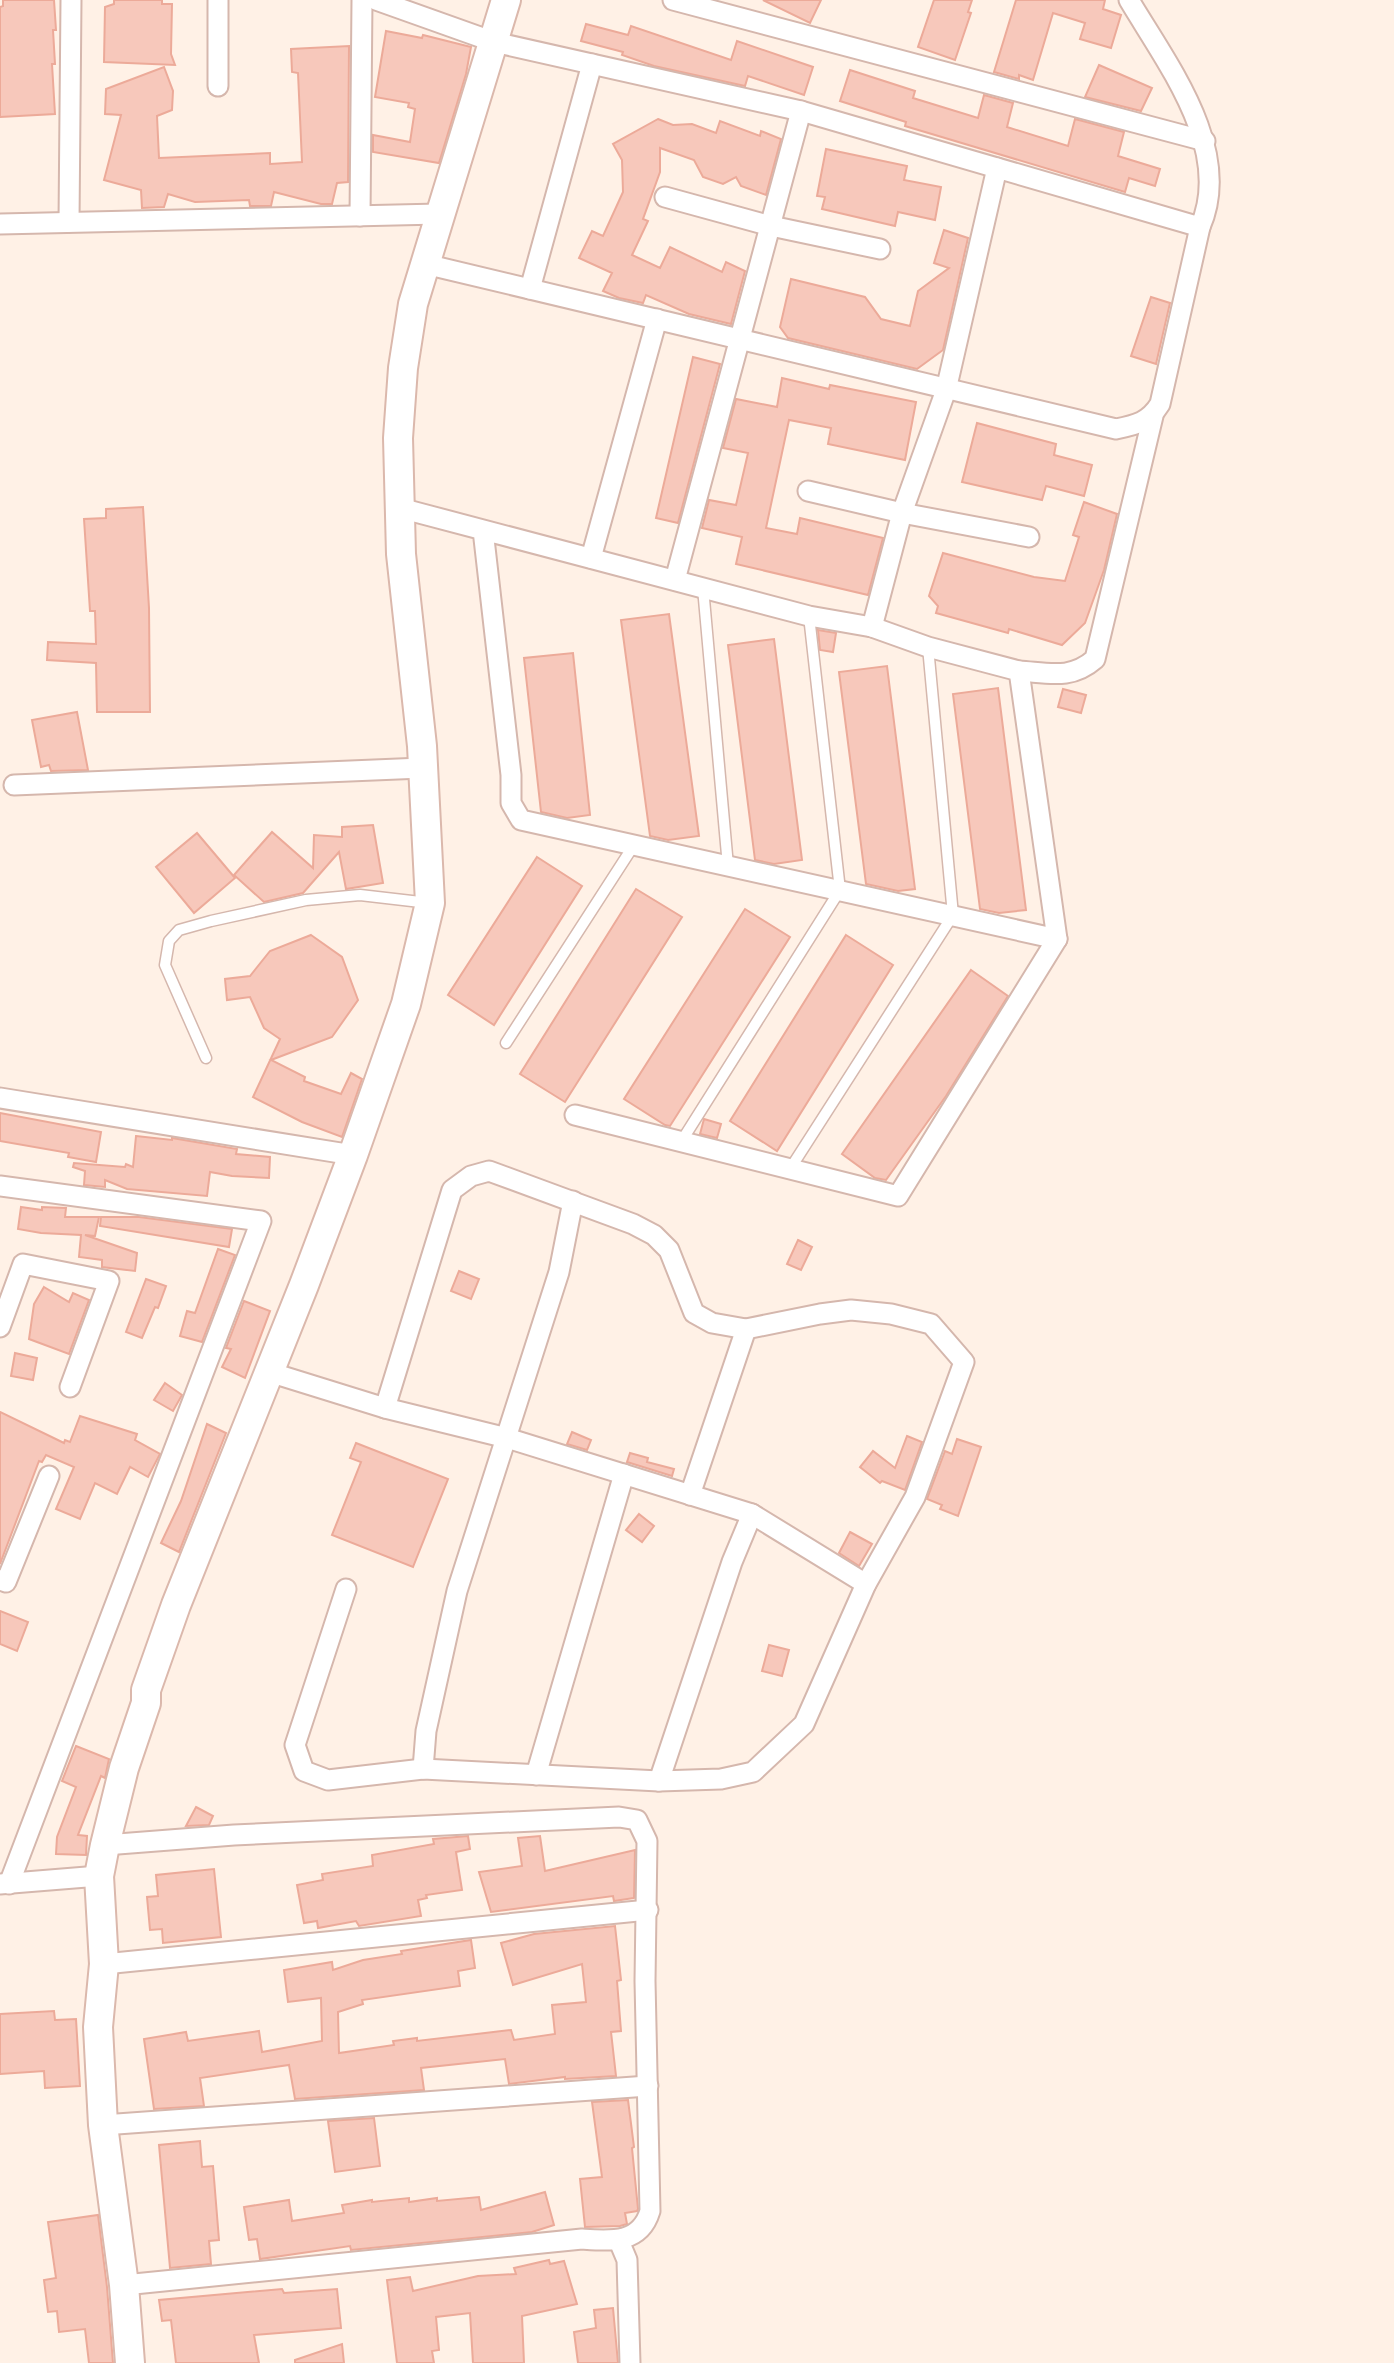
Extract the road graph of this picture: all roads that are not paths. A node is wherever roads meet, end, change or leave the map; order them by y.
1 (71, 0) edge
2 (218, 0) edge
3 (362, 0) edge
4 (376, 0) edge
5 (506, 0) edge
6 (673, 0) edge
7 (1129, 0) edge
8 (494, 41) junction
9 (592, 64) junction
10 (218, 86) dead end
11 (801, 111) junction
12 (1205, 141) junction
13 (997, 168) junction
14 (664, 197) dead end
15 (439, 214) junction
16 (360, 216) junction
17 (69, 222) junction
18 (0, 224) edge
19 (771, 226) junction
20 (1200, 227) junction
21 (880, 249) dead end
22 (425, 264) junction
23 (530, 289) junction
24 (657, 319) junction
25 (741, 339) junction
26 (946, 390) junction
27 (1153, 416) junction
28 (808, 491) dead end
29 (400, 508) junction
30 (902, 513) junction
31 (483, 530) junction
32 (1029, 537) dead end
33 (591, 558) junction
34 (675, 580) junction
35 (703, 588) junction
36 (809, 615) junction
37 (872, 628) junction
38 (929, 647) junction
39 (1019, 671) junction
40 (422, 768) junction
41 (13, 785) dead end
42 (635, 845) junction
43 (728, 866) junction
44 (840, 891) junction
45 (430, 903) junction
46 (953, 915) junction
47 (1057, 939) junction
48 (506, 1043) dead end
49 (206, 1058) dead end
50 (0, 1098) edge
51 (575, 1115) dead end
52 (681, 1142) junction
53 (353, 1155) junction
54 (790, 1169) junction
55 (0, 1186) edge
56 (573, 1202) junction
57 (0, 1327) edge
58 (747, 1329) junction
59 (269, 1372) junction
60 (70, 1387) dead end
61 (385, 1408) junction
62 (508, 1438) junction
63 (624, 1474) junction
64 (49, 1476) dead end
65 (690, 1495) junction
66 (752, 1514) junction
67 (0, 1580) edge
68 (866, 1584) junction
69 (346, 1589) dead end
70 (424, 1769) junction
71 (536, 1775) junction
72 (659, 1781) junction
73 (105, 1845) junction
74 (99, 1876) junction
75 (4, 1884) edge
76 (648, 1910) junction
77 (104, 1964) junction
78 (648, 2087) junction
79 (103, 2125) junction
80 (619, 2241) junction
81 (124, 2285) junction
82 (130, 2363) edge
83 (629, 2363) edge

1 - 17 street
2 - 10 street
3 - 16 street
4 - 8 street
5 - 8 main road
6 - 12 street
7 - 12 street
8 - 9 street
8 - 15 main road
9 - 11 street
9 - 23 street
11 - 13 street
11 - 19 street
12 - 20 street
13 - 20 street
13 - 26 street
14 - 19 street
15 - 16 street
15 - 22 main road
16 - 17 street
17 - 18 street
19 - 21 street
19 - 25 street
20 - 27 street
22 - 23 street
22 - 29 main road
23 - 24 street
24 - 25 street
24 - 33 street
25 - 26 street
25 - 34 street
26 - 27 street
26 - 30 street
27 - 39 street
28 - 30 street
29 - 31 street
29 - 40 main road
30 - 32 street
30 - 37 street
31 - 33 street
31 - 42 street
33 - 34 street
34 - 35 street
35 - 36 street
35 - 43 lane
36 - 37 street
36 - 44 lane
37 - 38 street
38 - 39 street
38 - 46 lane
39 - 47 street
40 - 41 street
40 - 45 main road
42 - 43 street
42 - 48 lane
43 - 44 street
44 - 46 street
44 - 52 lane
45 - 49 lane
45 - 53 main road
46 - 47 street
46 - 54 lane
47 - 54 street
50 - 53 street
51 - 52 street
52 - 54 street
53 - 59 main road
55 - 75 street
56 - 58 street
56 - 61 street
56 - 62 street
57 - 60 street
58 - 65 street
58 - 68 street
59 - 61 street
59 - 73 main road
61 - 62 street
62 - 63 street
62 - 70 street
63 - 65 street
63 - 71 street
64 - 67 street
65 - 66 street
66 - 68 street
66 - 72 street
68 - 72 street
69 - 70 street
70 - 71 street
71 - 72 street
73 - 74 main road
73 - 76 street
74 - 75 street
74 - 77 main road
76 - 77 street
76 - 78 street
77 - 79 main road
78 - 79 street
78 - 80 street
79 - 81 main road
80 - 81 street
80 - 83 street
81 - 82 main road

